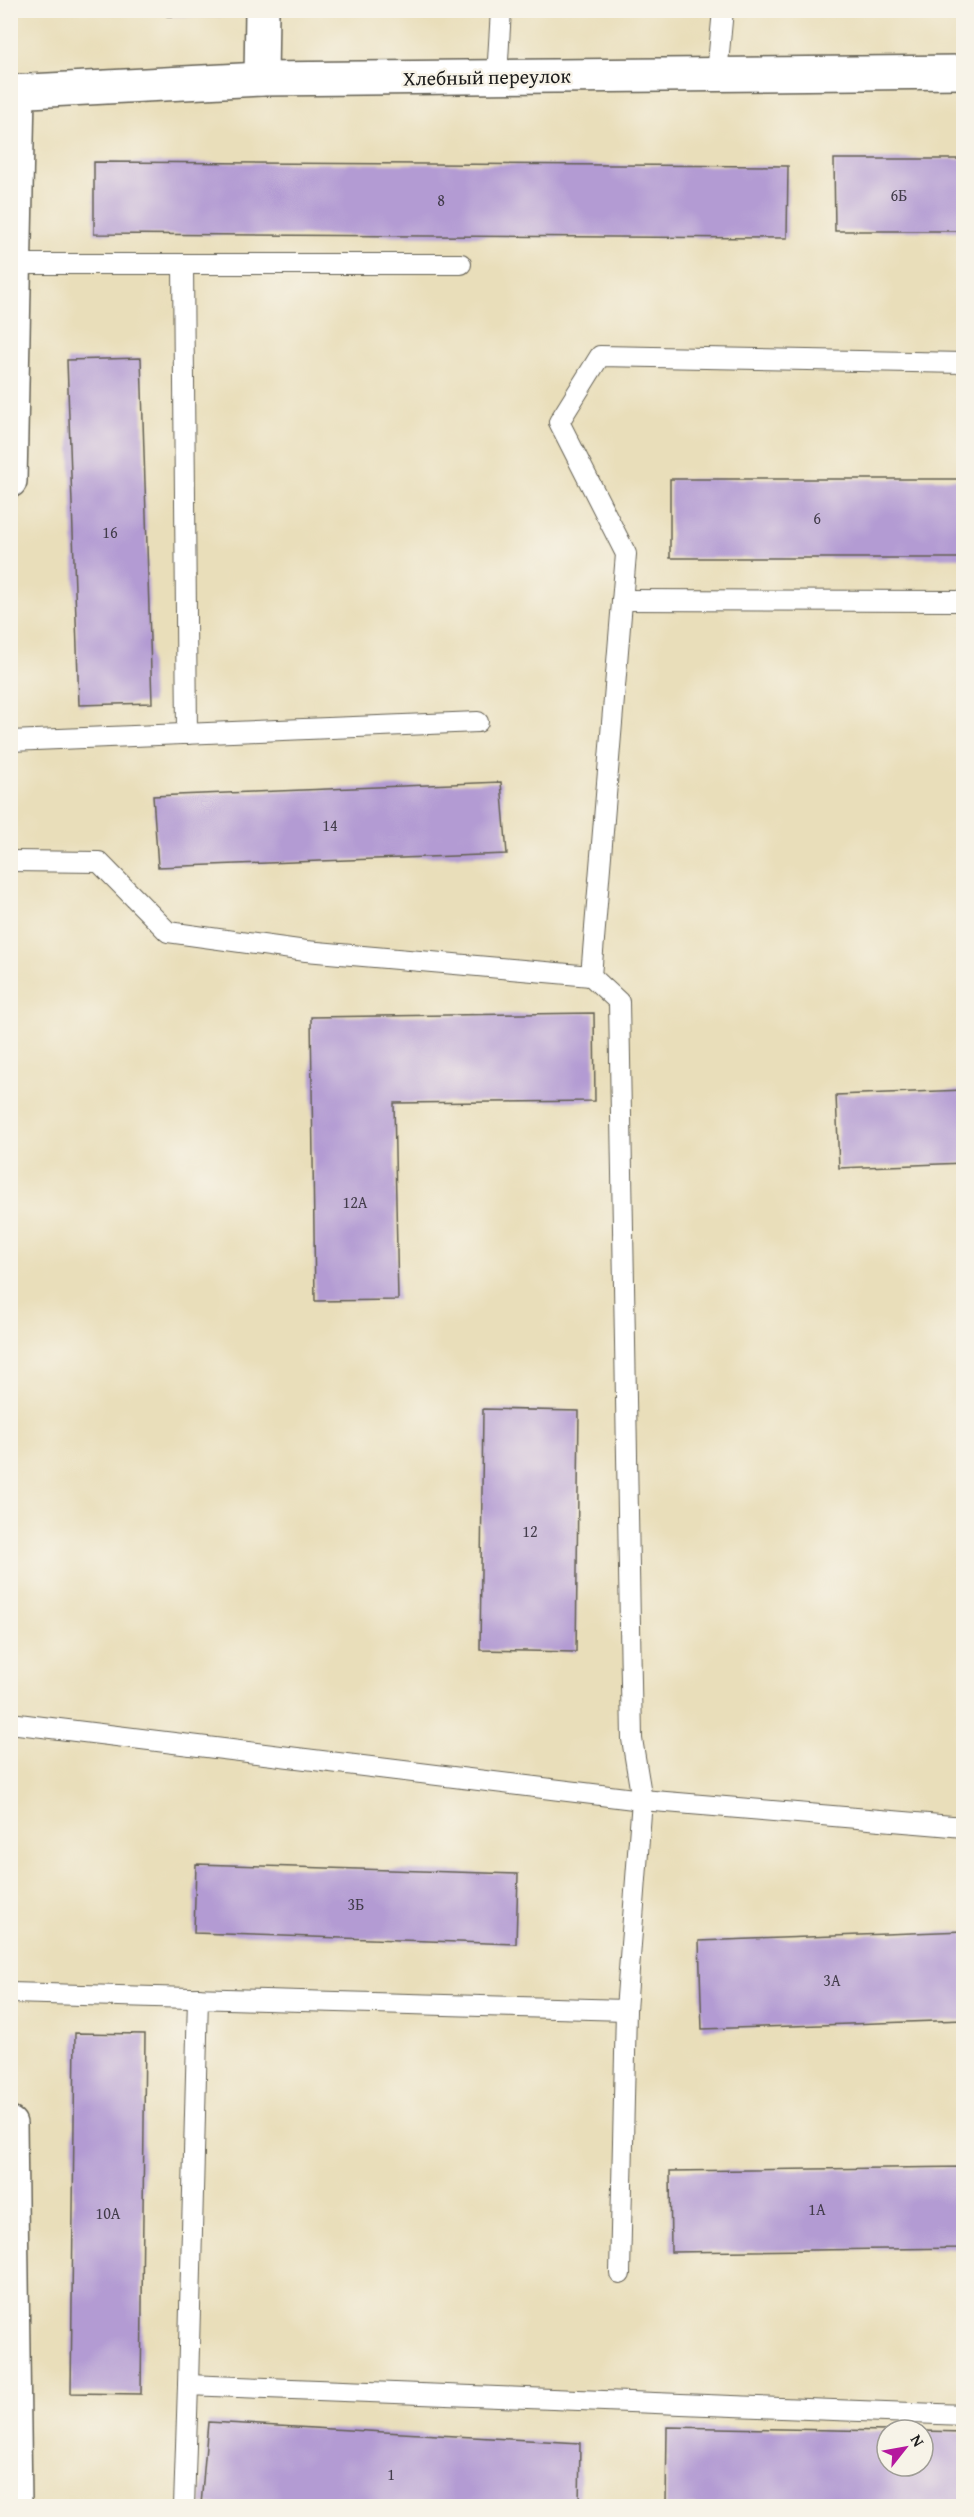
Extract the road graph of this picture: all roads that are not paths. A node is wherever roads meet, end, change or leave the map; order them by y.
1 (262, 10) edge
2 (501, 10) edge
3 (723, 10) edge
4 (963, 72) edge
5 (717, 74) junction
6 (497, 77) junction
7 (261, 79) junction
8 (14, 92) edge
9 (14, 264) junction
10 (183, 264) junction
11 (461, 264) dead end
12 (963, 363) edge
13 (10, 481) edge
14 (622, 600) junction
15 (963, 601) edge
16 (478, 722) dead end
17 (187, 734) junction
18 (10, 741) edge
19 (10, 861) edge
20 (591, 976) junction
21 (10, 1723) edge
22 (642, 1800) junction
23 (963, 1827) edge
24 (10, 1993) edge
25 (198, 1998) junction
26 (626, 2010) junction
27 (10, 2124) edge
28 (620, 2274) dead end
29 (188, 2385) junction
30 (963, 2415) edge
31 (15, 2506) edge
32 (184, 2506) edge

1 - 7 street
2 - 6 lane
3 - 5 lane
4 - 5 street, Хлебный переулок
5 - 6 street, Хлебный переулок
6 - 7 street, Хлебный переулок
7 - 8 street, Хлебный переулок
8 - 9 street
9 - 10 lane
9 - 13 street
10 - 11 lane
10 - 17 lane
12 - 14 lane
14 - 15 lane
14 - 20 lane
16 - 17 lane
17 - 18 lane
19 - 20 lane
20 - 22 lane
21 - 22 lane
22 - 23 lane
22 - 26 lane
24 - 25 lane
25 - 26 lane
25 - 29 lane
26 - 28 lane
27 - 31 street
29 - 30 lane
29 - 32 lane

